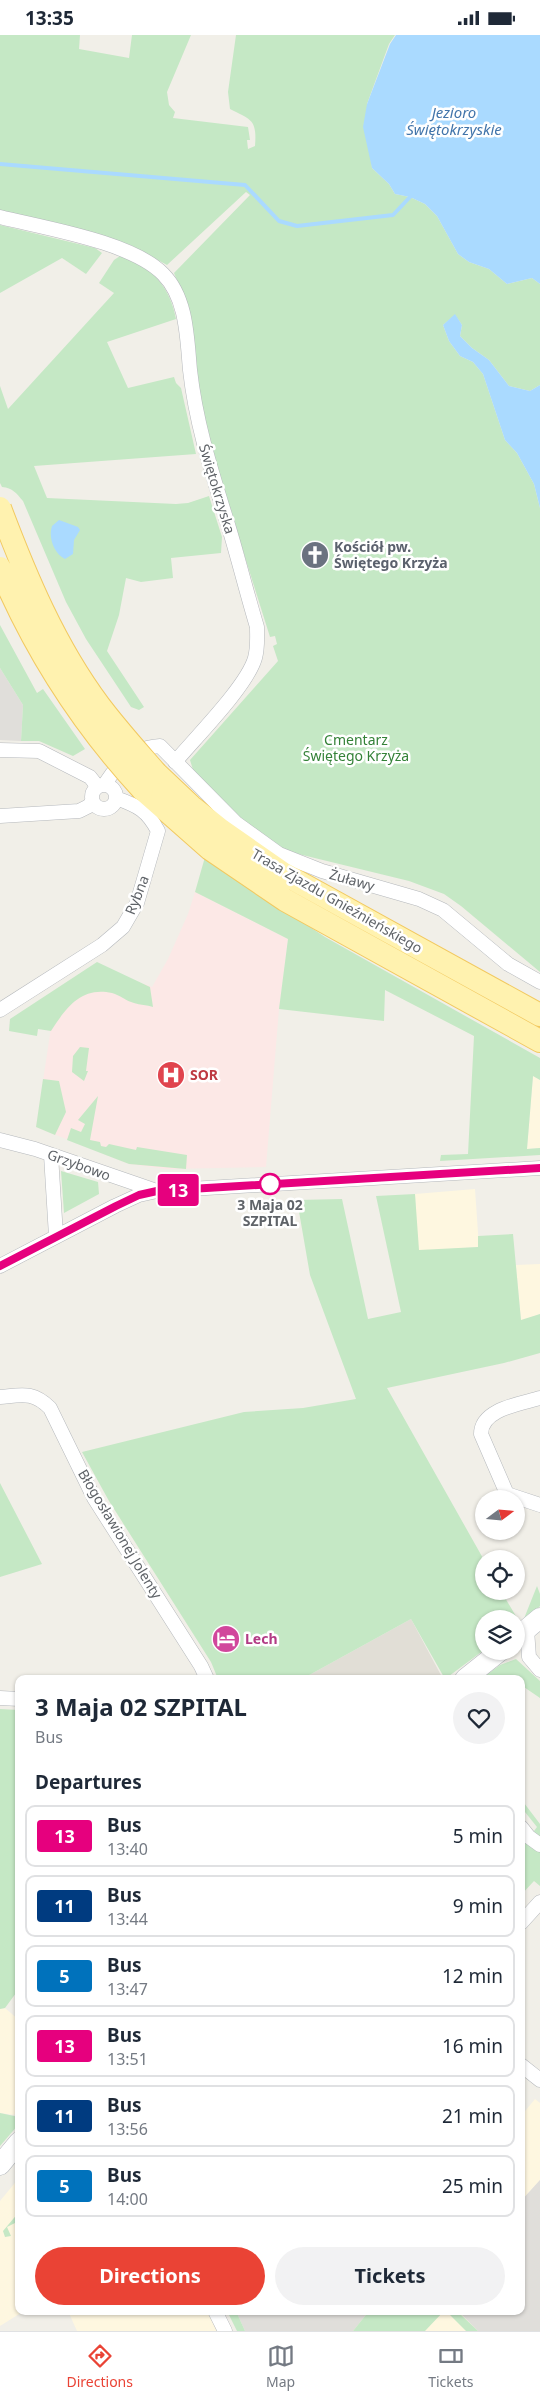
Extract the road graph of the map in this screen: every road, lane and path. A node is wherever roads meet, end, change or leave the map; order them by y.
1 (0, 217) edge
2 (0, 508) edge
3 (0, 568) edge
4 (0, 750) edge
5 (158, 774) junction
6 (101, 785) junction
7 (116, 798) junction
8 (92, 801) junction
9 (0, 816) edge
10 (540, 982) edge
11 (0, 1013) edge
12 (540, 1015) edge
13 (540, 1041) edge
14 (0, 1140) edge
15 (51, 1155) junction
16 (540, 1168) edge
17 (157, 1191) junction
18 (56, 1236) junction
19 (0, 1266) edge
20 (0, 1397) edge
21 (540, 1399) edge
22 (540, 1505) edge
23 (532, 1626) edge
24 (489, 1660) edge
25 (540, 1670) edge
26 (204, 1675) edge
27 (470, 1675) edge
28 (0, 1698) edge
29 (15, 1699) edge
30 (525, 1832) edge
31 (540, 1845) edge
32 (540, 1903) edge
33 (525, 1919) edge
34 (525, 2068) edge
35 (540, 2080) edge
36 (15, 2147) edge
37 (0, 2165) edge
38 (217, 2315) edge
39 (225, 2331) edge

1 - 5 street, Świętokrzyska
2 - 5 main road, Trasa Zjazdu Gnieźnieńskiego, bridge
3 - 5 main road, Trasa Zjazdu Gnieźnieńskiego, bridge
4 - 6 street
5 - 6 street
5 - 10 street, Żuławy
5 - 12 main road, Trasa Zjazdu Gnieźnieńskiego
5 - 13 main road, Trasa Zjazdu Gnieźnieńskiego
6 - 7 street
6 - 8 street
7 - 8 street
7 - 11 street, Rybna
8 - 9 street
14 - 15 street, Grzybowo
15 - 17 street, Grzybowo
15 - 18 street
16 - 17 street
17 - 18 street
18 - 19 street
20 - 26 street, Błogosławionej Jolenty
21 - 22 street
23 - 25 street
24 - 27 street
28 - 29 street
30 - 31 street
32 - 33 street
34 - 35 street
36 - 37 street
38 - 39 street

